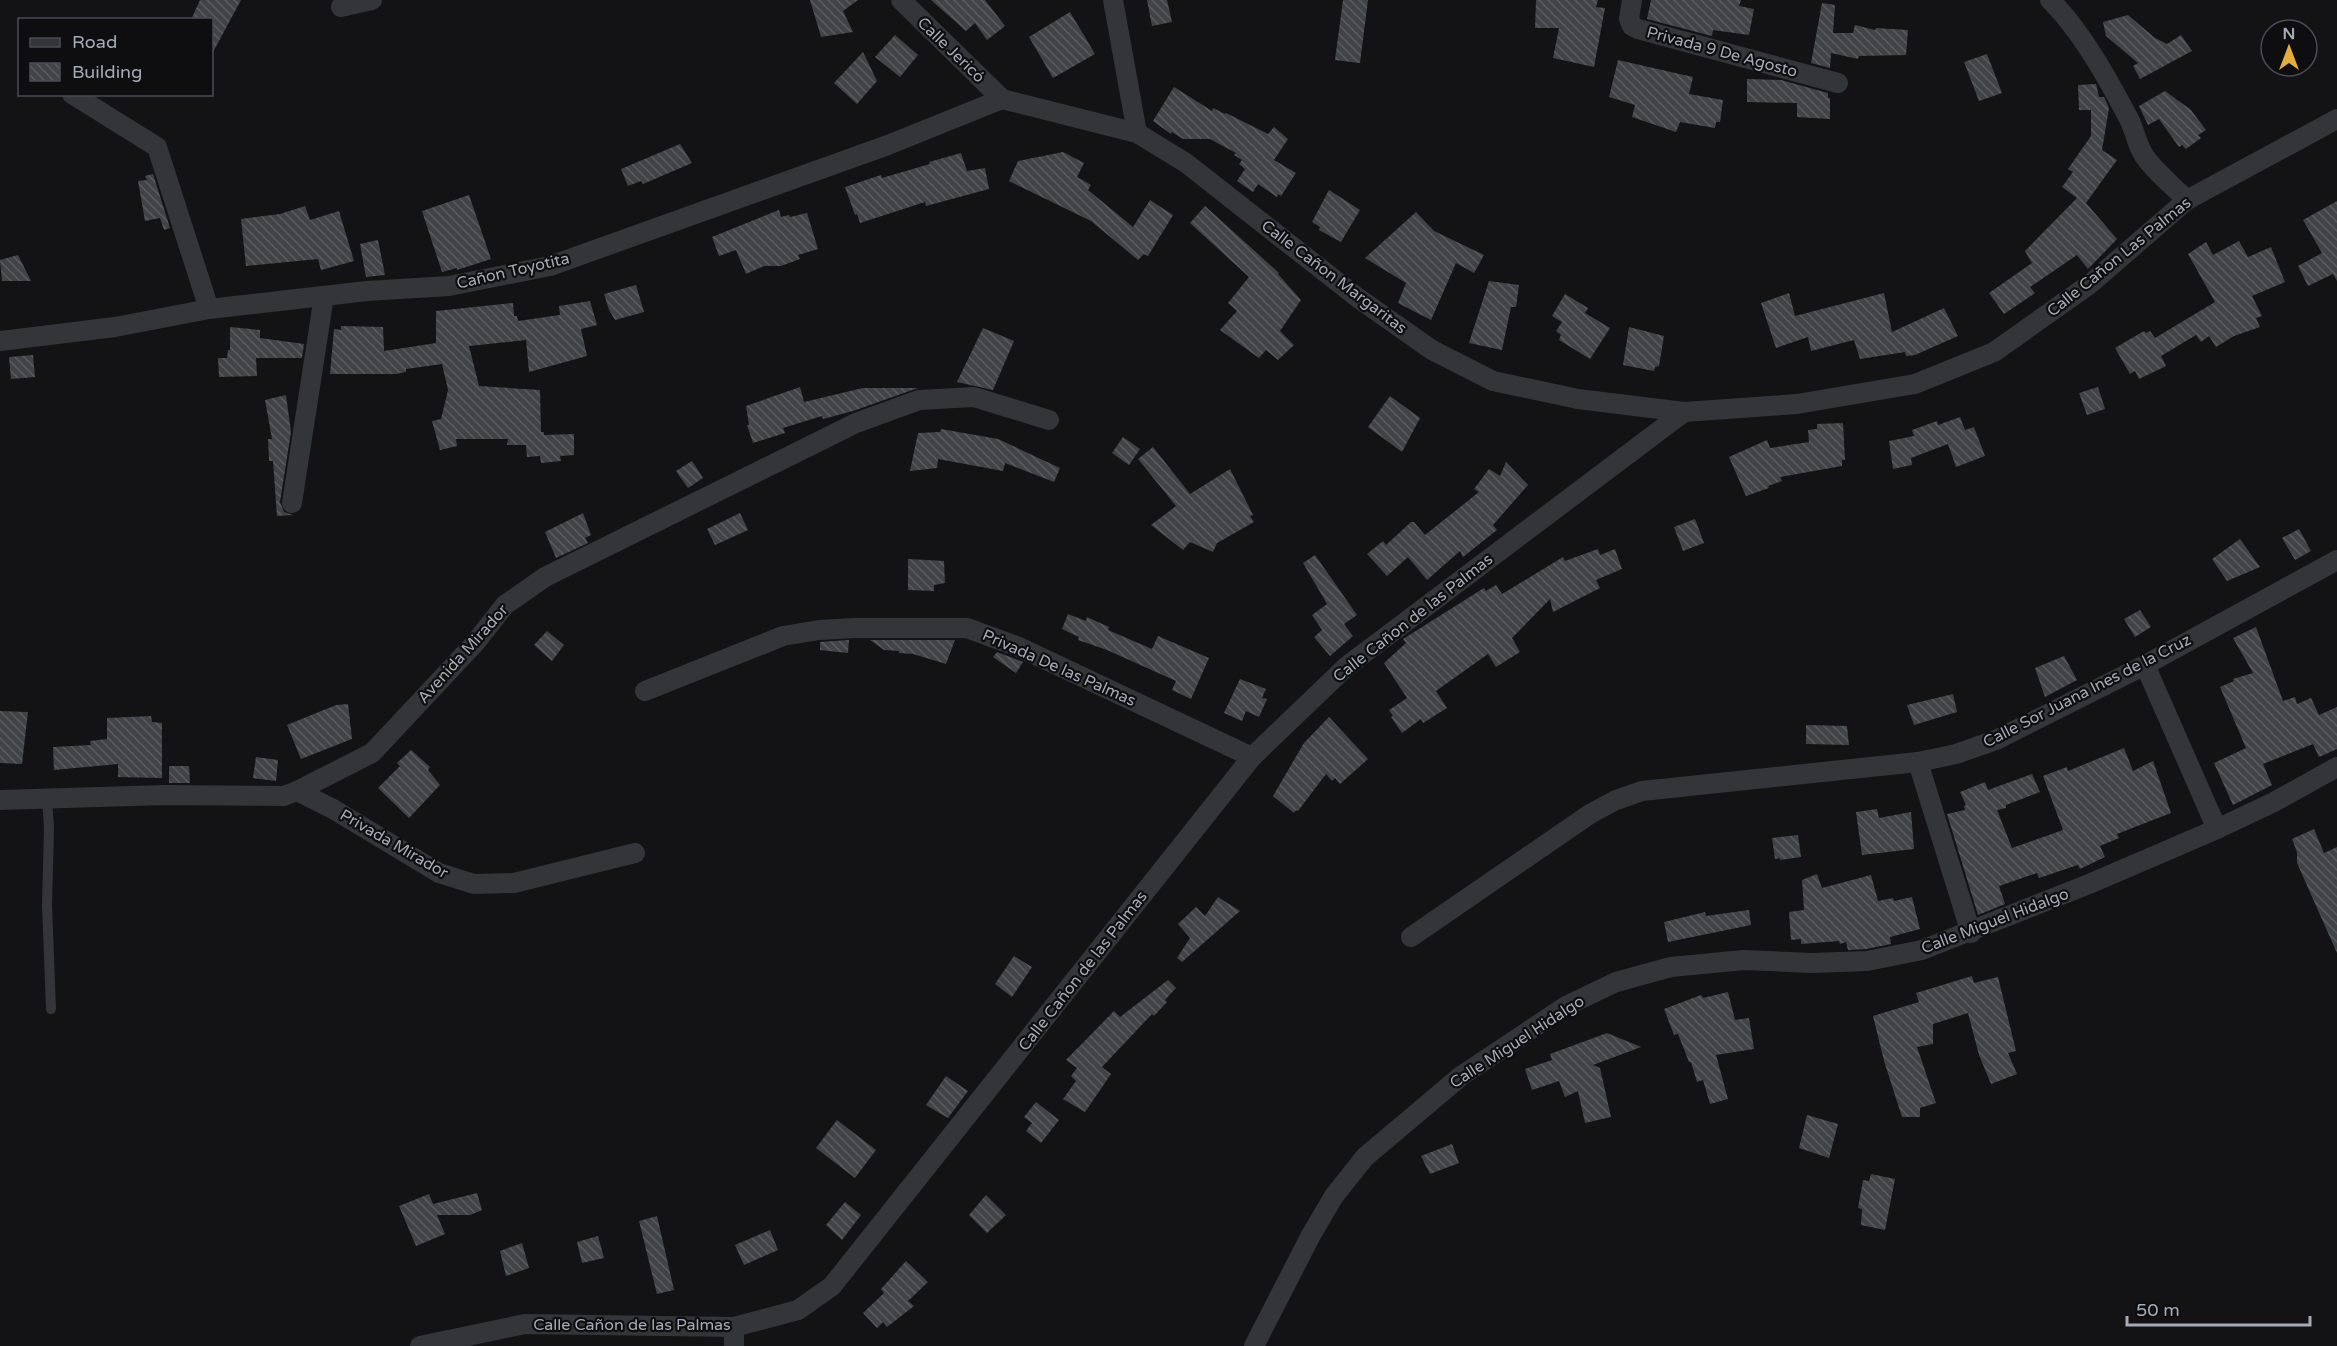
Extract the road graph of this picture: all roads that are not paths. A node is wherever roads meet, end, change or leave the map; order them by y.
1 (372, 0) edge
2 (901, 0) edge
3 (1113, 0) edge
4 (1632, 0) edge
5 (2050, 0) edge
6 (341, 7) dead end
7 (1838, 84) dead end
8 (75, 96) edge
9 (1002, 99) junction
10 (2337, 119) edge
11 (1137, 133) junction
12 (2187, 200) junction
13 (324, 296) junction
14 (209, 309) junction
15 (0, 341) edge
16 (1684, 412) junction
17 (1049, 420) dead end
18 (292, 502) dead end
19 (2337, 560) edge
20 (2145, 665) junction
21 (645, 691) dead end
22 (1252, 757) junction
23 (1918, 762) junction
24 (2337, 767) edge
25 (297, 791) junction
26 (46, 799) junction
27 (0, 800) edge
28 (2217, 829) junction
29 (635, 853) dead end
30 (1971, 933) junction
31 (1411, 938) dead end
32 (51, 1009) dead end
33 (734, 1336) edge
34 (420, 1346) edge
35 (1254, 1346) edge

1 - 6 street
2 - 9 street, Calle Jericó
3 - 11 street
4 - 7 street, Privada 9 De Agosto
5 - 12 street
8 - 14 street
9 - 11 street, Calle Cañon Margaritas
9 - 13 street, Cañon Toyotita
10 - 12 street, Calle Cañon Las Palmas
11 - 16 street, Calle Cañon Margaritas
12 - 16 street, Calle Cañon Las Palmas
13 - 14 street, Cañon Toyotita
13 - 18 street
14 - 15 street, Cañon Toyotita
16 - 22 street, Calle Cañon de las Palmas
17 - 25 street, Avenida Mirador
19 - 20 street, Calle Sor Juana Ines de la Cruz
20 - 23 street, Calle Sor Juana Ines de la Cruz
20 - 28 street
21 - 22 street, Privada De las Palmas
22 - 33 street, Calle Cañon de las Palmas
23 - 30 street
23 - 31 street, Calle Sor Juana Ines de la Cruz
24 - 28 street, Calle Miguel Hidalgo
25 - 26 street, Avenida Mirador
25 - 29 street, Privada Mirador
26 - 27 street, Avenida Mirador
26 - 32 lane
28 - 30 street, Calle Miguel Hidalgo
30 - 35 street, Calle Miguel Hidalgo
33 - 34 street, Calle Cañon de las Palmas

